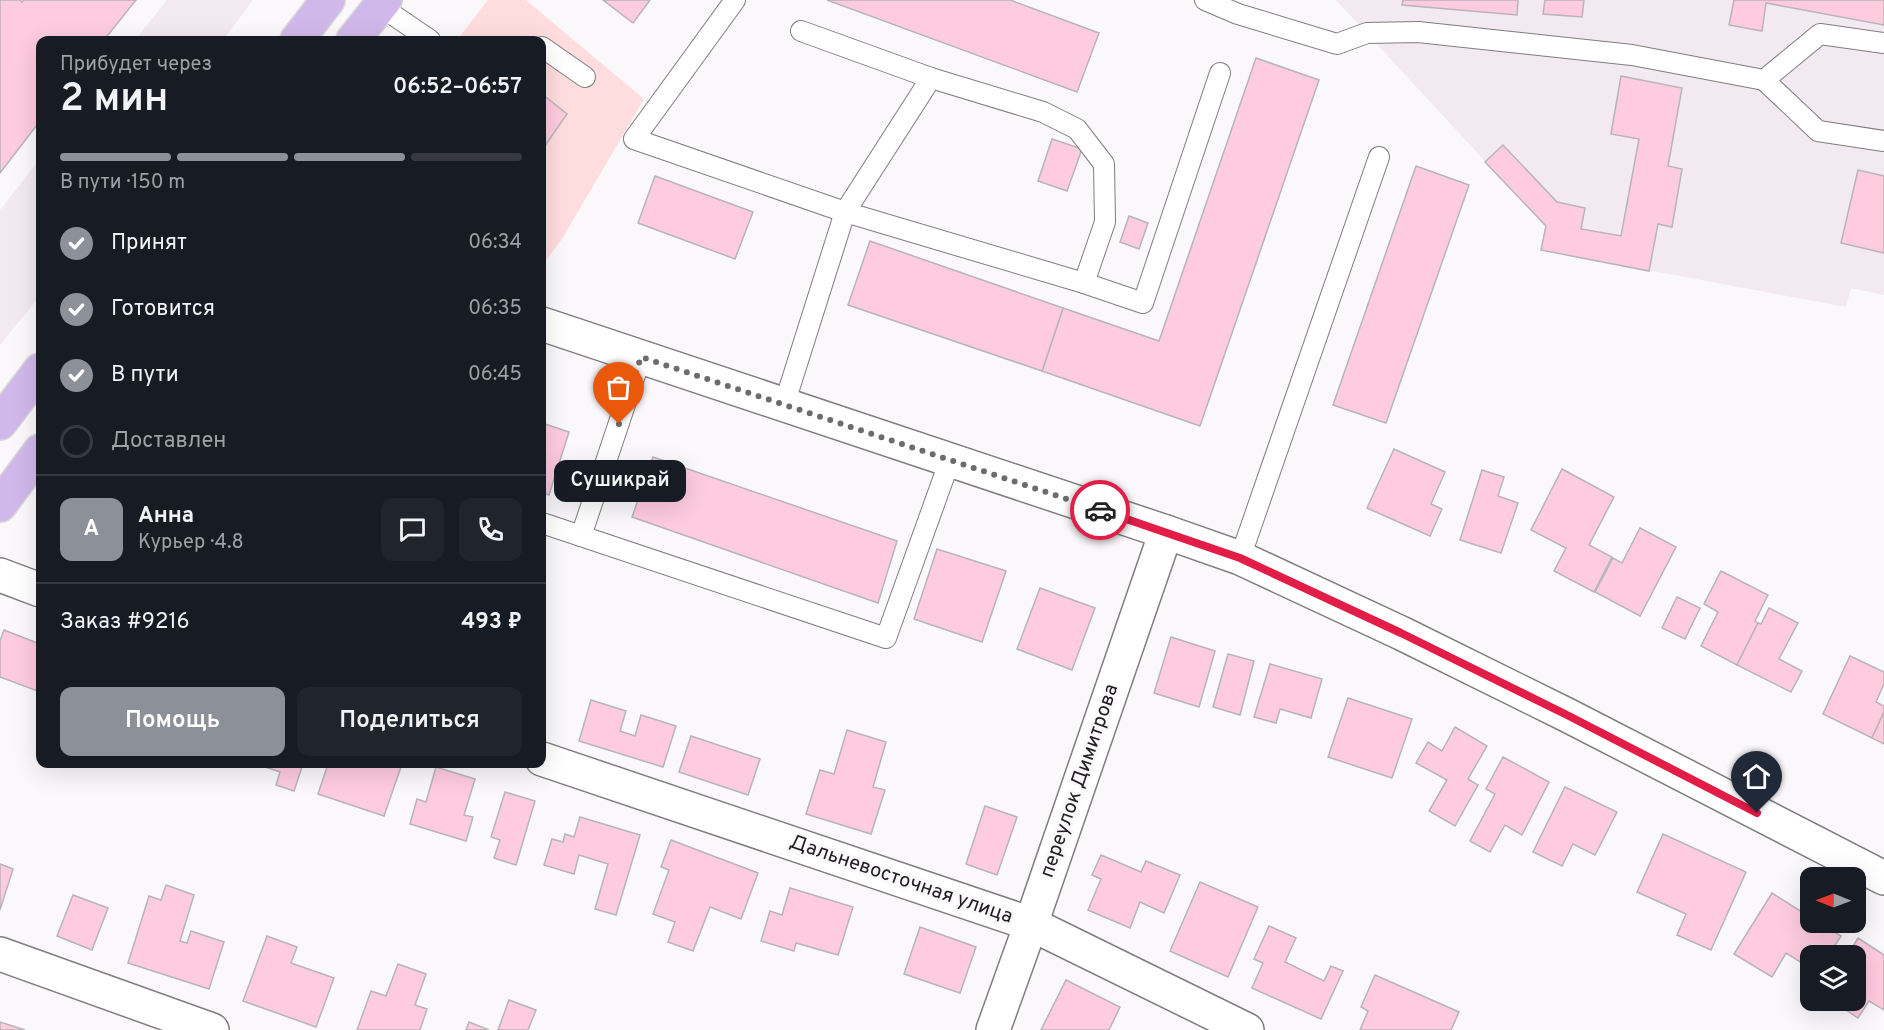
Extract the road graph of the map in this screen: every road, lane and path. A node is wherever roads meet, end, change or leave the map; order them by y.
1 (328, 0) edge
2 (735, 0) edge
3 (1205, 0) edge
4 (383, 3) edge
5 (801, 31) dead end
6 (300, 36) edge
7 (356, 36) edge
8 (424, 36) edge
9 (1884, 43) edge
10 (546, 50) edge
11 (1220, 74) dead end
12 (585, 77) dead end
13 (931, 78) junction
14 (1764, 80) junction
15 (1884, 141) edge
16 (1379, 157) dead end
17 (845, 212) junction
18 (1084, 283) junction
19 (546, 325) edge
20 (641, 357) junction
21 (36, 375) edge
22 (784, 405) junction
23 (0, 423) edge
24 (36, 456) edge
25 (950, 460) junction
26 (0, 505) edge
27 (546, 524) edge
28 (1166, 532) junction
29 (581, 536) junction
30 (1240, 558) junction
31 (0, 575) edge
32 (36, 588) edge
33 (546, 760) edge
34 (1884, 878) edge
35 (1031, 924) junction
36 (0, 954) edge
37 (212, 1030) edge
38 (993, 1030) edge
39 (1247, 1030) edge

1 - 6 main road
2 - 17 lane
3 - 14 lane
4 - 7 main road
4 - 8 lane
5 - 13 lane
9 - 14 lane
10 - 12 lane
11 - 18 lane
13 - 17 lane
13 - 18 lane
14 - 15 lane
16 - 30 lane
17 - 18 lane
17 - 22 lane
19 - 20 street
20 - 22 street
20 - 29 lane
21 - 23 main road
22 - 25 street
24 - 26 main road
25 - 28 street
25 - 29 lane
27 - 29 lane
28 - 30 street
28 - 35 street, переулок Димитрова
30 - 34 street
31 - 32 street
33 - 35 street, Дальневосточная улица
35 - 38 street, переулок Димитрова
35 - 39 street, Дальневосточная улица
36 - 37 street

